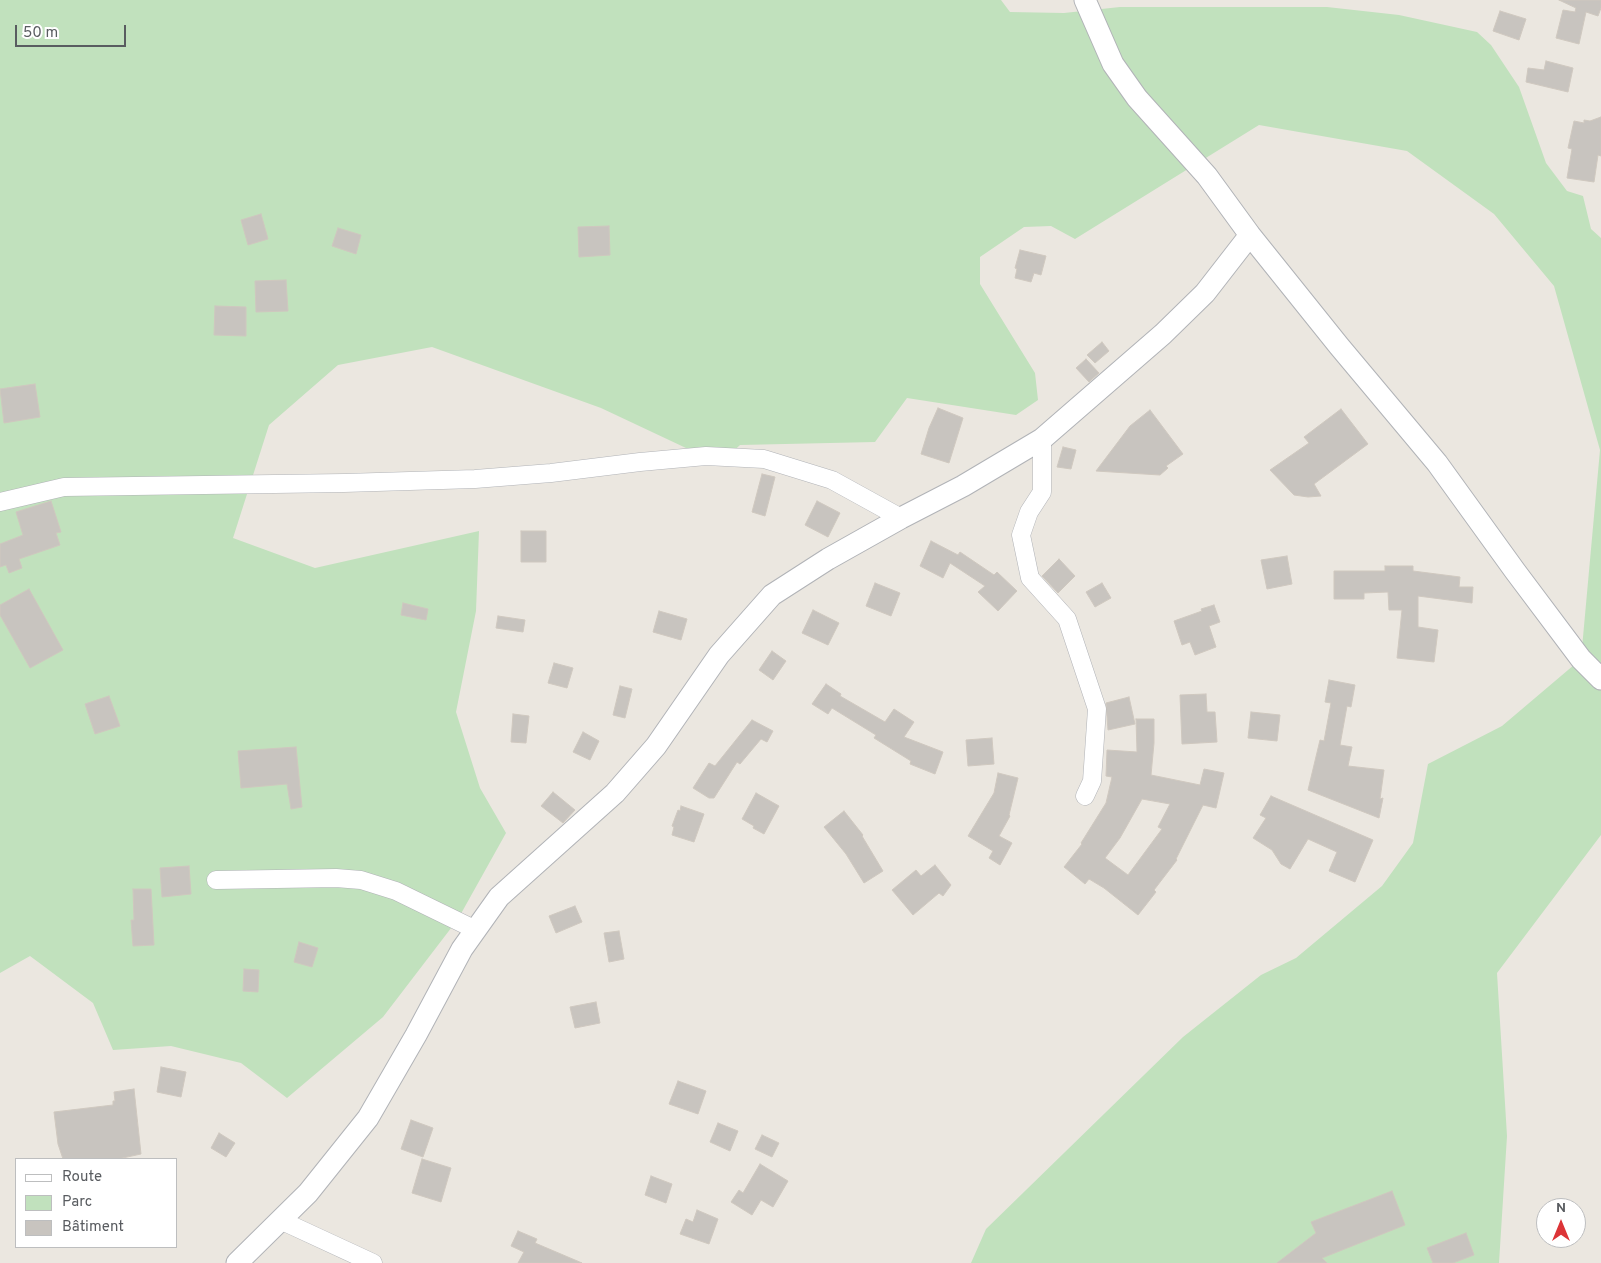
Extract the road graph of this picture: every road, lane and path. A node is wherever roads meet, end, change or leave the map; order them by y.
1 (1085, 0) edge
2 (1250, 235) junction
3 (1042, 438) junction
4 (0, 502) edge
5 (901, 518) junction
6 (1601, 679) edge
7 (1085, 796) dead end
8 (216, 880) dead end
9 (476, 930) junction
10 (280, 1220) junction
11 (237, 1263) edge
12 (373, 1263) edge

1 - 2 street
2 - 3 street
2 - 6 street
3 - 5 street
3 - 7 street
4 - 5 street
5 - 9 street
8 - 9 street
9 - 10 street
10 - 11 street
10 - 12 street

